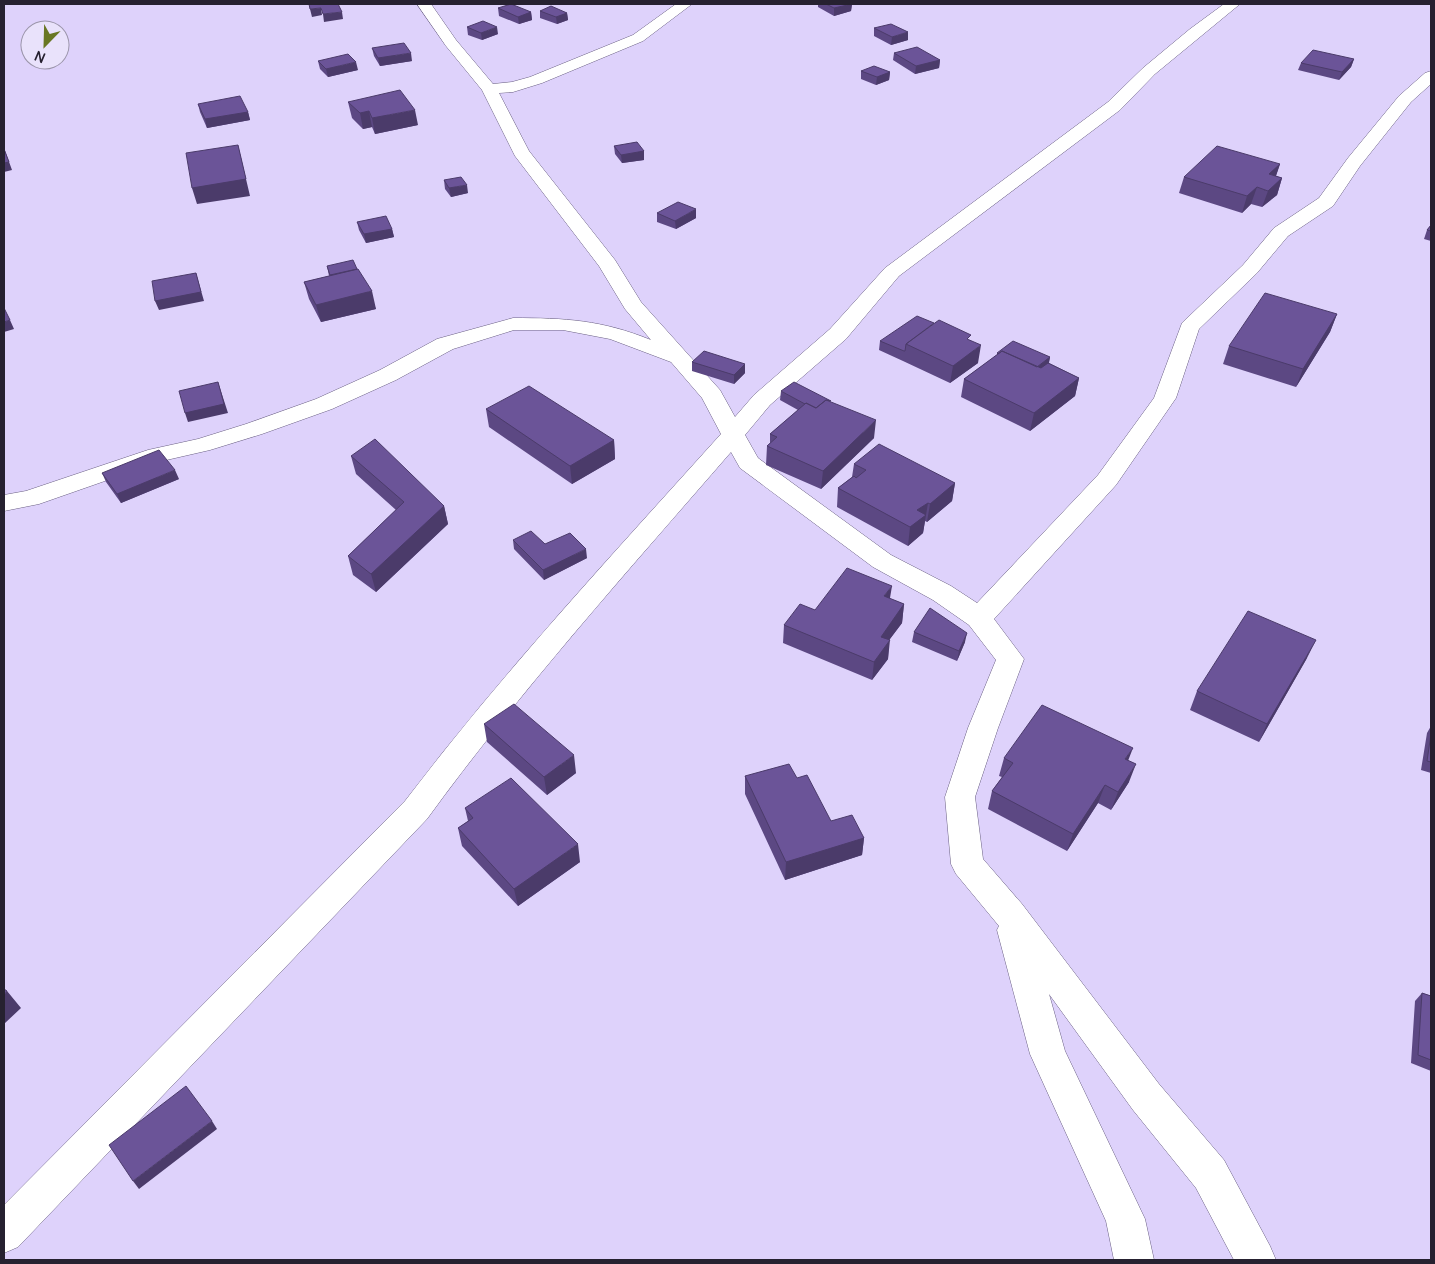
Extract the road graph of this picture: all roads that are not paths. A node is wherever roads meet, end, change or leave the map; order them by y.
1 (424, 4) edge
2 (685, 4) edge
3 (1233, 4) edge
4 (1431, 76) edge
5 (489, 89) junction
6 (678, 357) junction
7 (733, 435) junction
8 (4, 503) edge
9 (980, 618) junction
10 (1010, 914) junction
11 (4, 1233) edge
12 (1134, 1260) edge
13 (1256, 1260) edge

1 - 5 street
2 - 5 street
3 - 7 street
4 - 9 street
5 - 6 street
6 - 7 street
6 - 8 street
7 - 9 street
7 - 11 street
9 - 10 street
10 - 12 street
10 - 13 street

